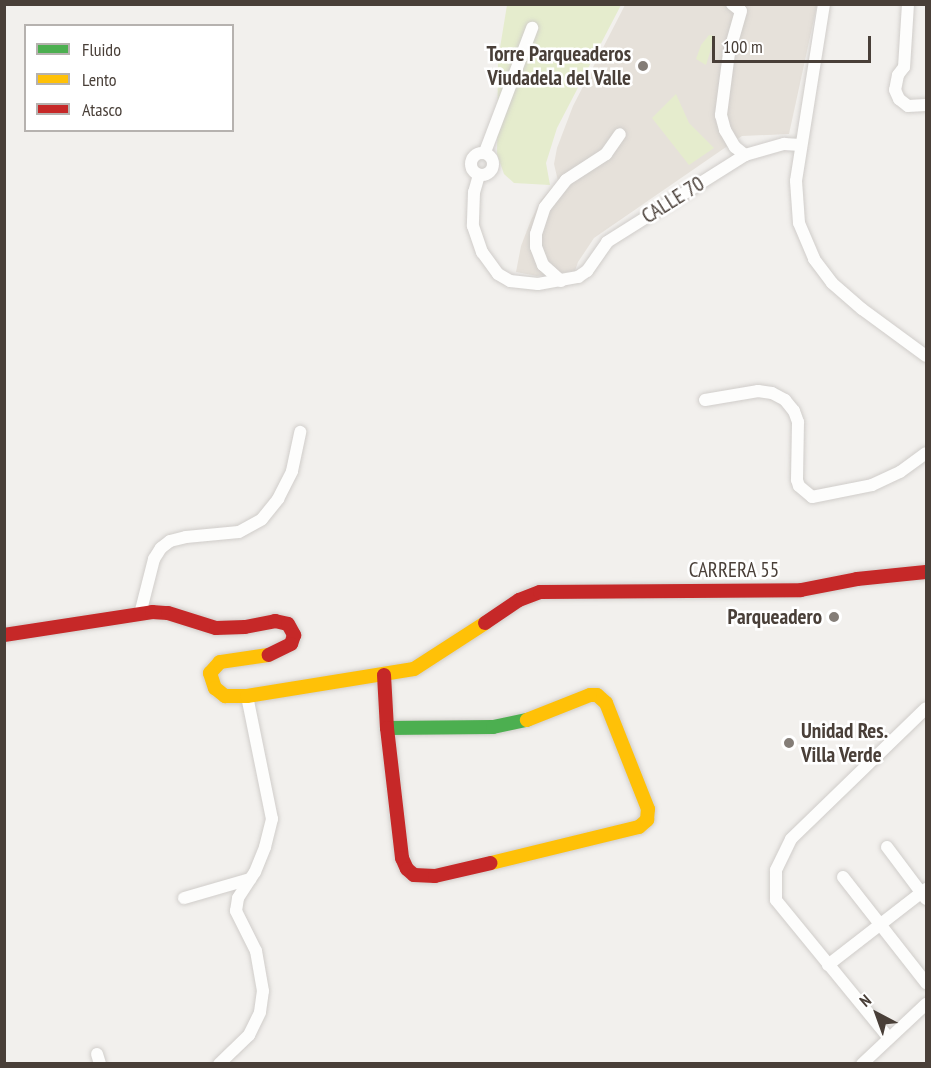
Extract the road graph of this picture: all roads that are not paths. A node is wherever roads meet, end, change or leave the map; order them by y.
1 (732, 4) edge
2 (824, 4) edge
3 (908, 4) edge
4 (532, 28) dead end
5 (927, 105) edge
6 (620, 134) dead end
7 (801, 145) junction
8 (745, 155) junction
9 (561, 281) junction
10 (927, 356) edge
11 (705, 400) dead end
12 (300, 432) dead end
13 (927, 453) edge
14 (927, 572) edge
15 (140, 614) junction
16 (4, 635) edge
17 (384, 675) junction
18 (248, 696) junction
19 (927, 708) edge
20 (387, 728) junction
21 (887, 847) dead end
22 (843, 877) dead end
23 (250, 879) junction
24 (925, 894) edge
25 (184, 898) dead end
26 (880, 926) junction
27 (828, 965) junction
28 (926, 983) edge
29 (927, 1004) edge
30 (888, 1037) junction
31 (219, 1064) edge
32 (862, 1064) edge

1 - 8 street
2 - 7 street
3 - 5 street
4 - 9 street, CALLE 70
6 - 9 street
7 - 8 street, CALLE 70
7 - 10 street
8 - 9 street, CALLE 70
11 - 13 street
12 - 15 street
14 - 17 street, CARRERA 55
15 - 16 street
15 - 18 street
17 - 18 street
17 - 20 street
18 - 23 street
19 - 27 street
20 - 20 street
21 - 24 street
22 - 26 street
23 - 25 street
23 - 31 street
24 - 26 street
26 - 27 street
26 - 28 street
27 - 30 street
29 - 30 street
30 - 32 street

